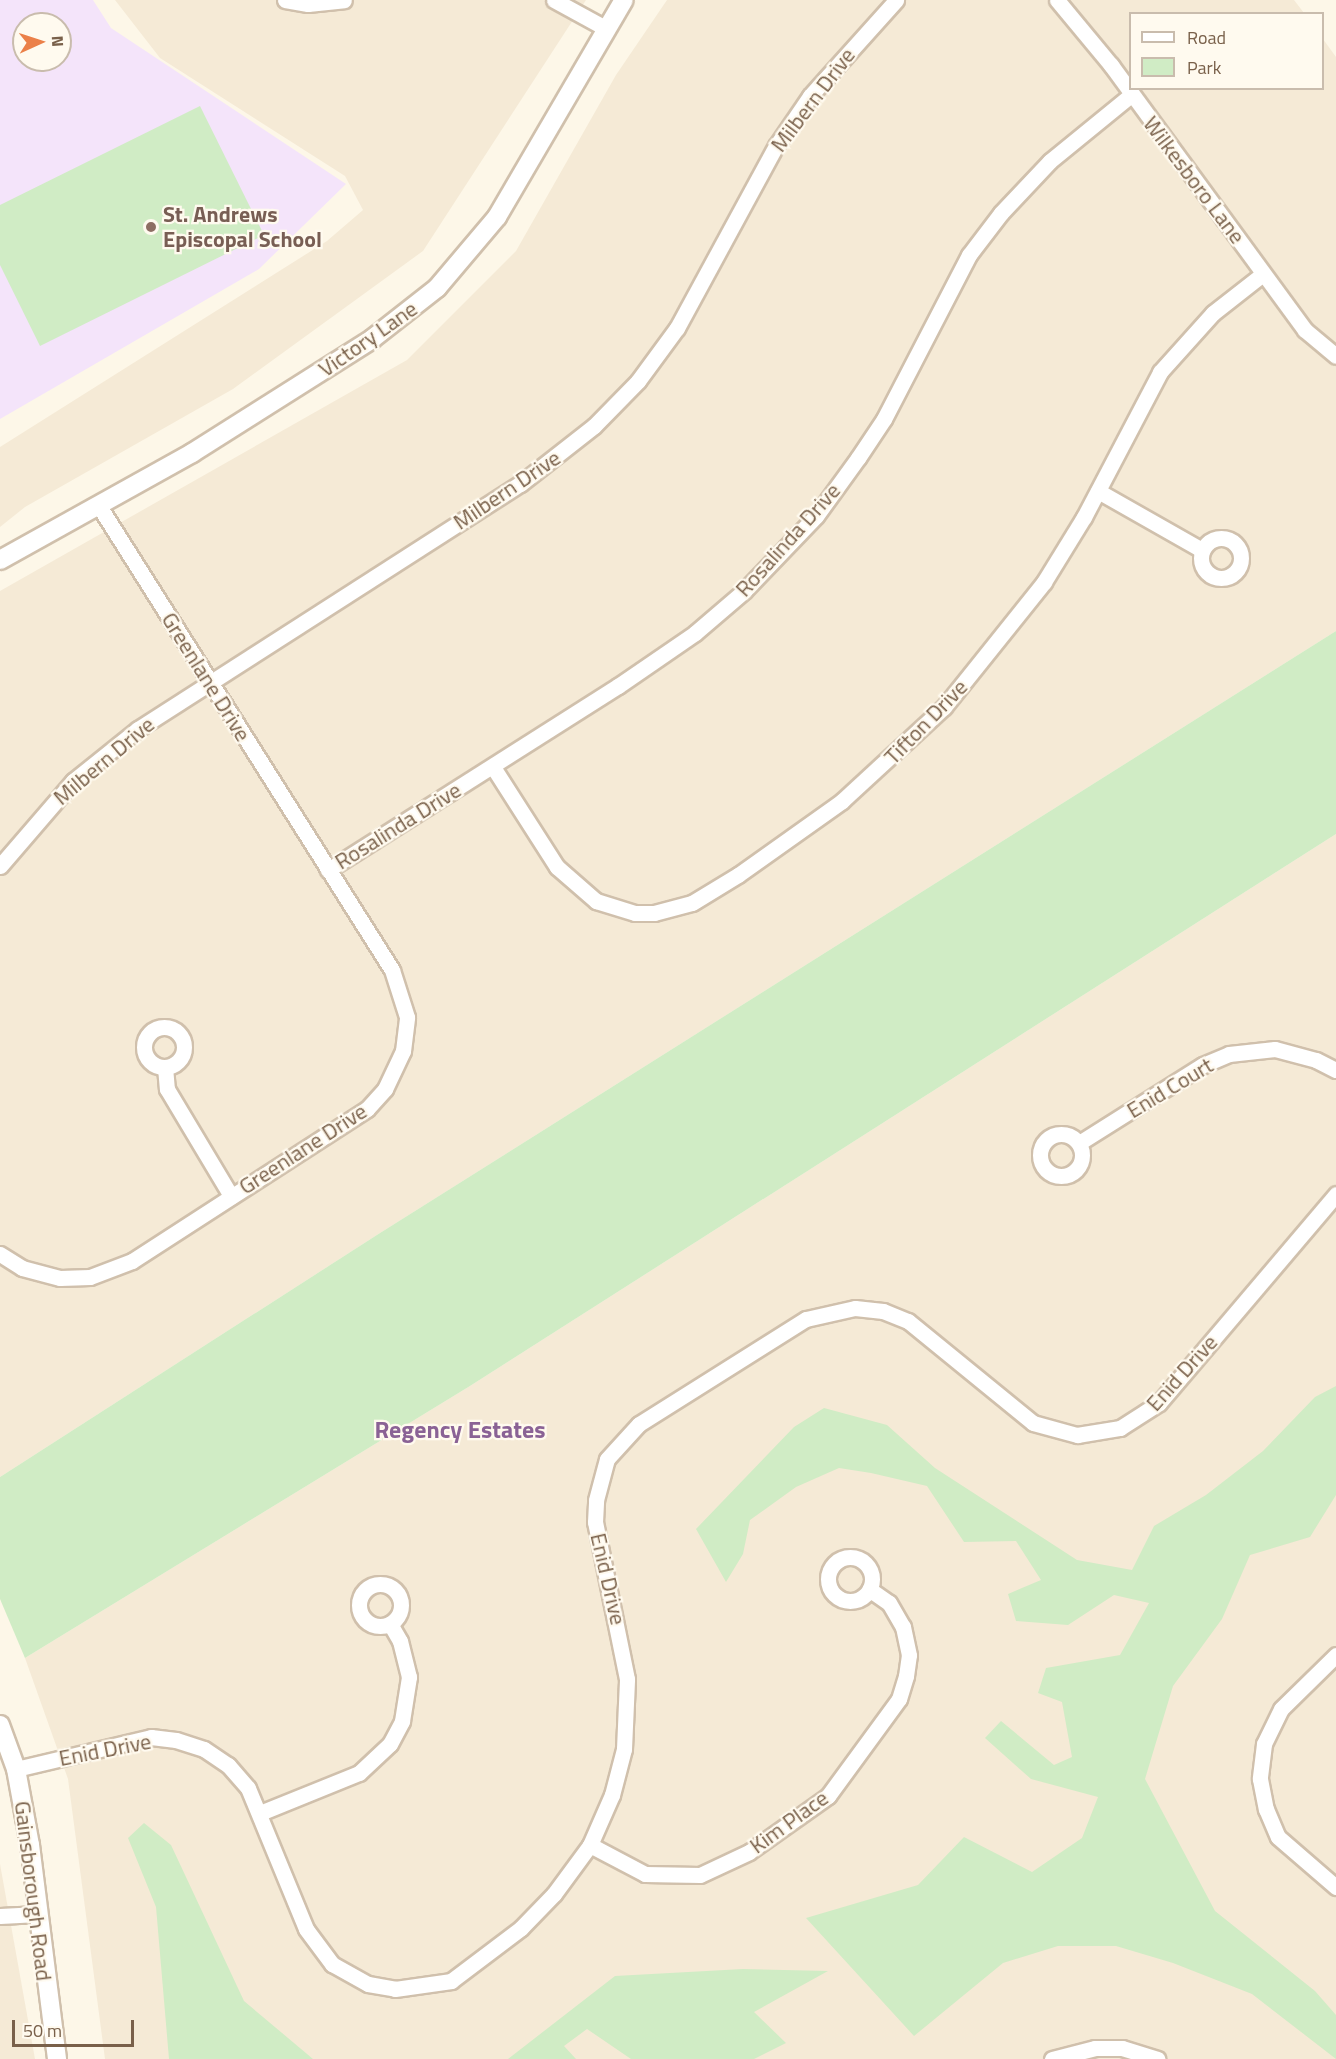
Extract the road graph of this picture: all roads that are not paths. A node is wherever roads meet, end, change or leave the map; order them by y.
1 (285, 0) edge
2 (344, 0) edge
3 (554, 0) edge
4 (624, 0) edge
5 (896, 0) edge
6 (1057, 0) edge
7 (607, 29) junction
8 (1131, 95) junction
9 (1263, 274) junction
10 (1336, 356) edge
11 (1098, 491) junction
12 (99, 506) junction
13 (1202, 550) dead end
14 (0, 560) edge
15 (208, 681) junction
16 (493, 767) junction
17 (0, 866) edge
18 (328, 870) junction
19 (165, 1067) dead end
20 (1336, 1070) edge
21 (1079, 1143) dead end
22 (1336, 1194) edge
23 (231, 1196) junction
24 (0, 1254) edge
25 (869, 1589) dead end
26 (390, 1624) dead end
27 (1336, 1655) edge
28 (0, 1725) edge
29 (16, 1769) junction
30 (261, 1813) junction
31 (590, 1845) junction
32 (1336, 1887) edge
33 (38, 1914) junction
34 (0, 1916) edge
35 (57, 2059) edge
36 (1052, 2059) edge
37 (1156, 2059) edge

1 - 2 street
3 - 7 street
4 - 7 street, Victory Lane
5 - 15 street, Milbern Drive
6 - 8 street, Wilkesboro Lane
7 - 12 street, Victory Lane
8 - 9 street, Wilkesboro Lane
8 - 16 street, Rosalinda Drive
9 - 10 street, Wilkesboro Lane
9 - 11 street, Tifton Drive
11 - 13 street
11 - 16 street, Tifton Drive
12 - 14 street, Victory Lane
12 - 15 street, Greenlane Drive
15 - 17 street, Milbern Drive
15 - 18 street, Greenlane Drive
16 - 18 street, Rosalinda Drive
18 - 23 street, Greenlane Drive
19 - 23 street
20 - 21 street, Enid Court
22 - 31 street, Enid Drive
23 - 24 street, Greenlane Drive
25 - 31 street, Kim Place
26 - 30 street
27 - 32 street
28 - 29 street, Gainsborough Road
29 - 30 street, Enid Drive
29 - 33 street, Gainsborough Road
30 - 31 street, Enid Drive
33 - 34 street
33 - 35 street, Gainsborough Road
36 - 37 street

